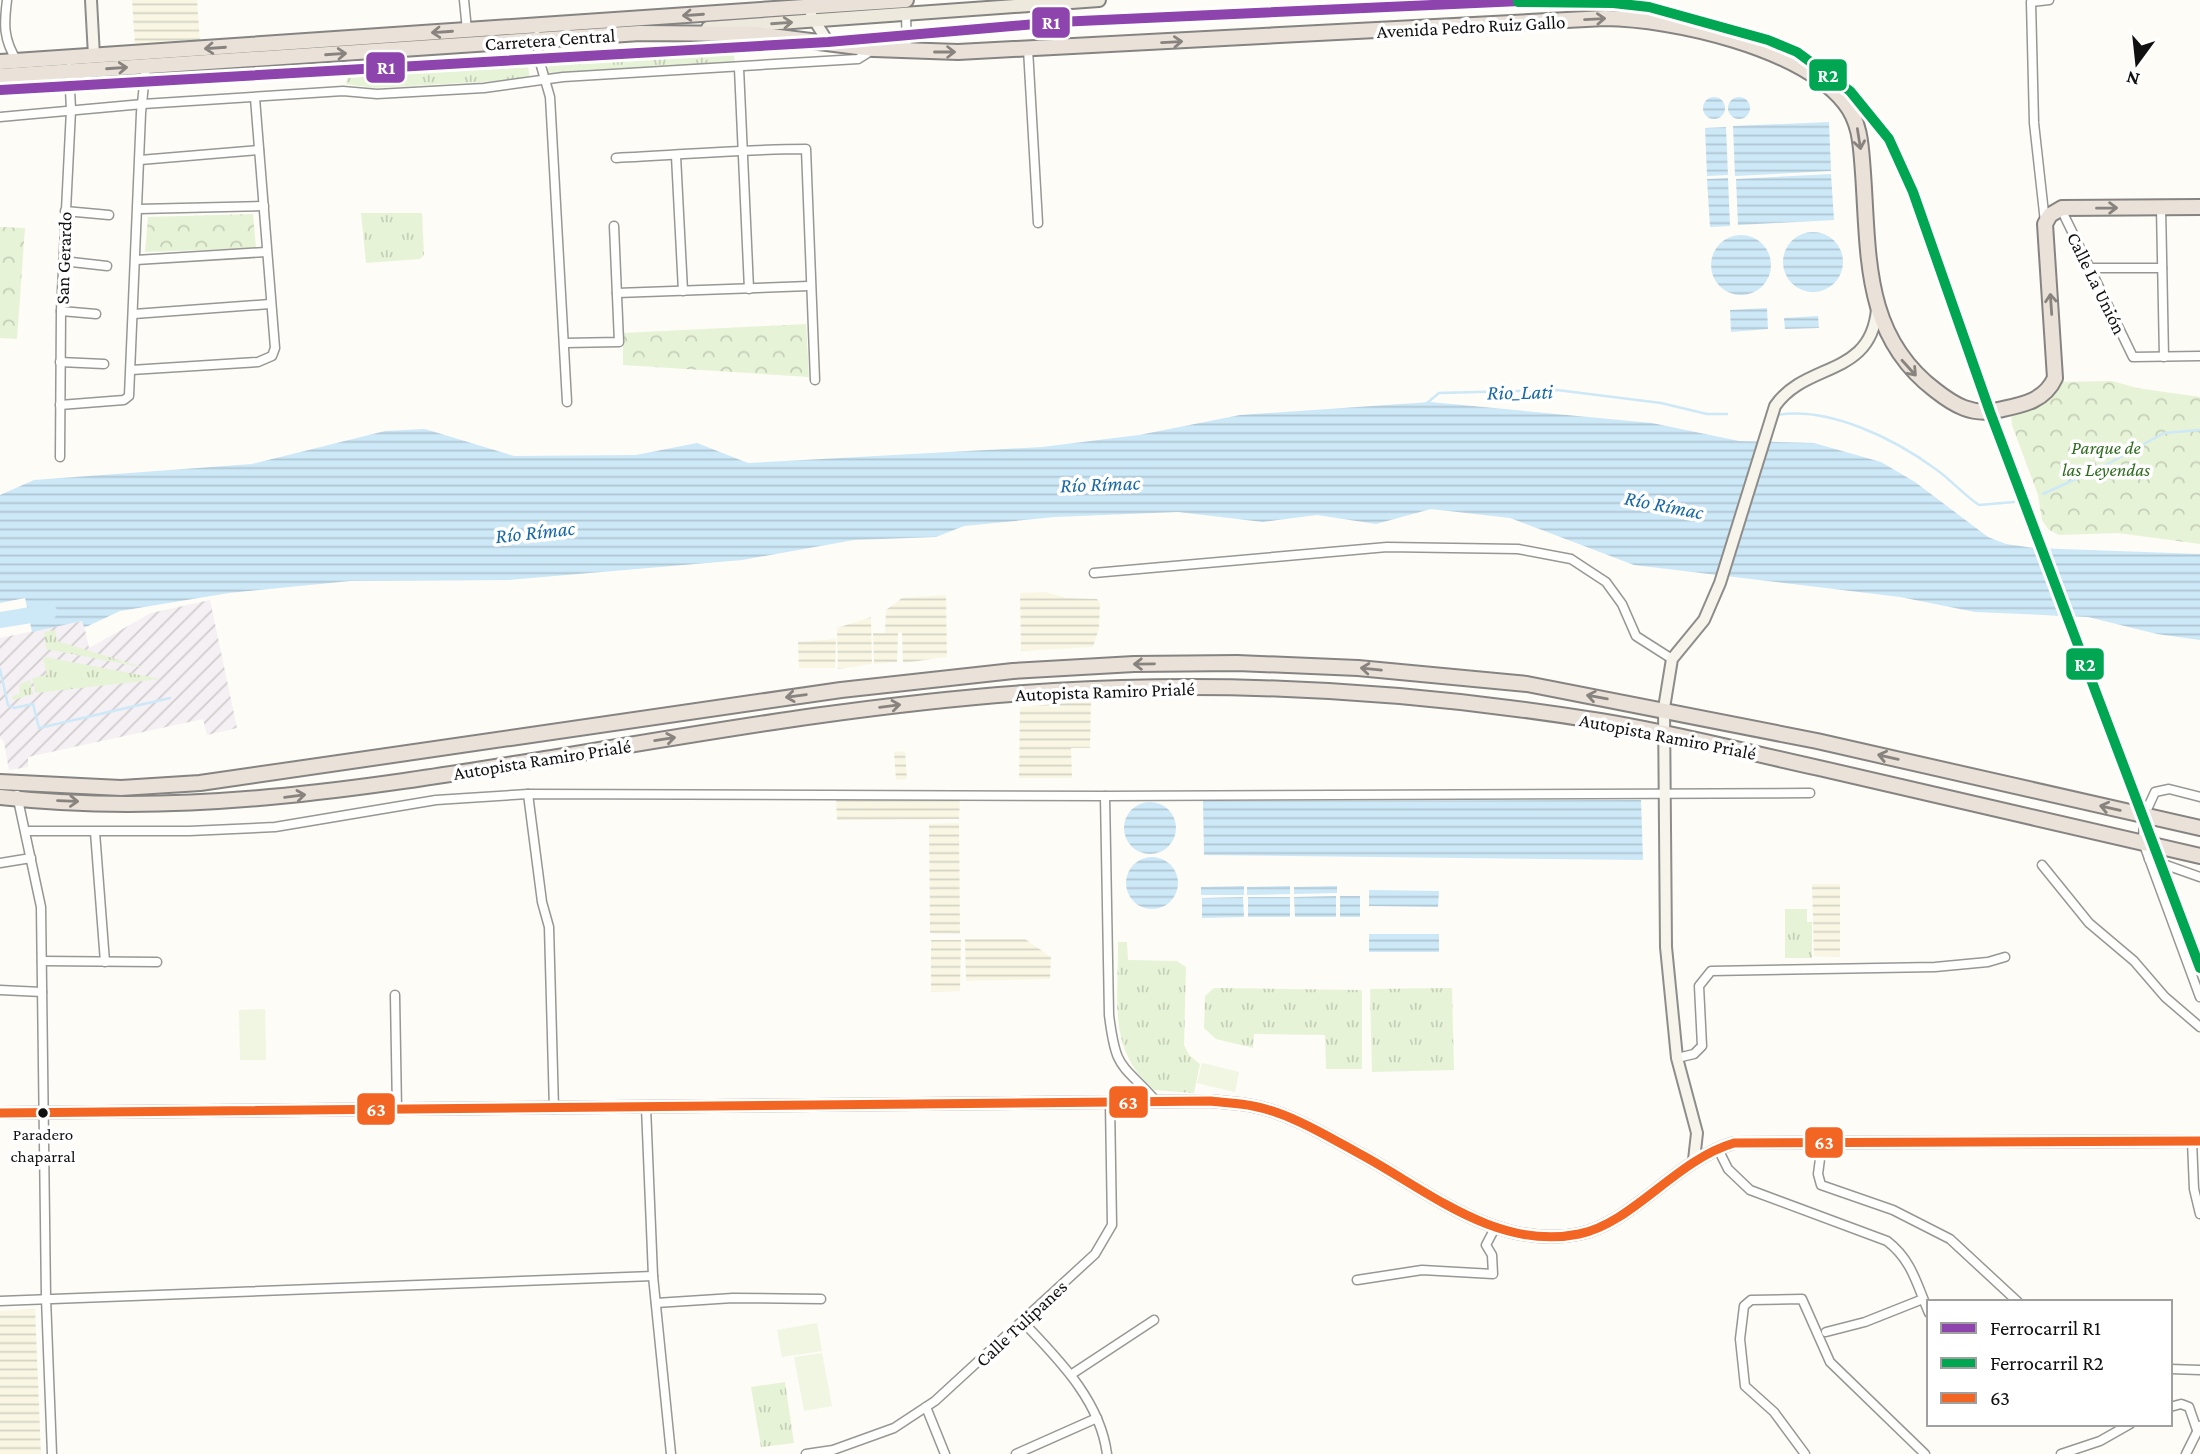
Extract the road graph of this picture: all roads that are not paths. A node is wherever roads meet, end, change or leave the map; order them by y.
1 (7, 0) edge
2 (91, 0) edge
3 (464, 0) edge
4 (1099, 0) edge
5 (2049, 0) edge
6 (906, 7) edge
7 (811, 9) edge
8 (467, 30) junction
9 (640, 33) junction
10 (537, 34) junction
11 (828, 42) junction
12 (308, 49) junction
13 (874, 49) junction
14 (1028, 49) junction
15 (907, 52) junction
16 (94, 56) junction
17 (146, 59) junction
18 (17, 61) junction
19 (0, 62) edge
20 (69, 64) junction
21 (739, 68) junction
22 (0, 76) edge
23 (545, 80) junction
24 (255, 98) junction
25 (143, 104) junction
26 (72, 110) junction
27 (0, 117) edge
28 (744, 149) junction
29 (260, 150) junction
30 (676, 156) junction
31 (616, 158) dead end
32 (140, 160) junction
33 (264, 206) junction
34 (2161, 207) junction
35 (2200, 207) edge
36 (139, 209) junction
37 (2060, 209) junction
38 (65, 211) junction
39 (109, 215) dead end
40 (1038, 223) dead end
41 (2045, 223) junction
42 (614, 226) dead end
43 (266, 252) junction
44 (136, 260) junction
45 (63, 261) junction
46 (107, 266) dead end
47 (2088, 268) junction
48 (2162, 268) junction
49 (809, 285) junction
50 (749, 289) junction
51 (683, 291) junction
52 (617, 293) junction
53 (270, 304) junction
54 (1877, 309) junction
55 (61, 311) junction
56 (96, 314) dead end
57 (134, 314) junction
58 (565, 343) junction
59 (2200, 356) edge
60 (2164, 357) junction
61 (60, 362) junction
62 (104, 364) dead end
63 (131, 370) junction
64 (815, 380) dead end
65 (567, 402) dead end
66 (60, 405) junction
67 (60, 457) dead end
68 (1094, 573) dead end
69 (1672, 659) junction
70 (1664, 708) junction
71 (1664, 733) junction
72 (6, 782) edge
73 (1664, 792) junction
74 (528, 793) junction
75 (1810, 793) dead end
76 (1105, 796) junction
77 (0, 797) edge
78 (2200, 797) edge
79 (19, 799) junction
80 (2144, 816) junction
81 (2200, 828) edge
82 (26, 831) junction
83 (95, 832) junction
84 (2143, 842) junction
85 (2200, 856) edge
86 (31, 858) junction
87 (2149, 859) junction
88 (0, 863) edge
89 (2042, 864) dead end
90 (2200, 877) edge
91 (2006, 957) dead end
92 (42, 961) junction
93 (105, 962) junction
94 (157, 962) dead end
95 (0, 990) edge
96 (42, 992) junction
97 (395, 995) dead end
98 (2200, 997) edge
99 (2200, 1027) edge
100 (1677, 1058) junction
101 (1155, 1100) junction
102 (1110, 1104) junction
103 (646, 1107) junction
104 (554, 1109) junction
105 (397, 1110) junction
106 (44, 1111) junction
107 (0, 1113) edge
108 (1697, 1133) junction
109 (2196, 1141) edge
110 (1822, 1144) junction
111 (1716, 1149) junction
112 (1694, 1160) junction
113 (2200, 1214) edge
114 (1496, 1226) junction
115 (653, 1276) junction
116 (1357, 1280) dead end
117 (46, 1298) junction
118 (821, 1299) dead end
119 (1923, 1299) junction
120 (2016, 1300) edge
121 (0, 1301) edge
122 (656, 1303) junction
123 (1927, 1308) edge
124 (1154, 1320) dead end
125 (1023, 1322) junction
126 (1826, 1332) dead end
127 (2172, 1369) edge
128 (2200, 1370) edge
129 (1072, 1374) junction
130 (2172, 1406) edge
131 (926, 1407) junction
132 (1097, 1418) junction
133 (2126, 1426) edge
134 (2198, 1428) edge
135 (52, 1454) edge
136 (671, 1454) edge
137 (806, 1454) edge
138 (945, 1454) edge
139 (1016, 1454) edge
140 (1107, 1454) edge
141 (1805, 1454) edge
142 (1925, 1454) edge
143 (2061, 1454) edge
144 (2186, 1454) edge

1 - 18 street
2 - 16 street
3 - 8 street
4 - 6 main road, Carretera Central
5 - 41 street
6 - 7 highway, Carretera Central
6 - 15 street
9 -> 7 main road, Carretera Central
7 -> 10 highway, Carretera Central
7 - 11 street
8 - 10 highway, Carretera Central
8 -> 12 highway, Carretera Central
9 - 10 highway, Carretera Central
9 - 11 highway, Avenida Pedro Ruiz Gallo
12 -> 10 highway, Carretera Central
10 - 23 street
11 - 13 highway, Avenida Pedro Ruiz Gallo
12 - 17 highway, Carretera Central
13 - 15 highway, Avenida Pedro Ruiz Gallo
13 - 21 street
15 -> 14 highway, Avenida Pedro Ruiz Gallo
14 - 40 street
14 -> 54 highway, Avenida Pedro Ruiz Gallo
16 - 17 highway, Carretera Central
16 - 20 highway, Carretera Central
20 -> 17 highway, Carretera Central
17 - 25 street
18 - 19 highway, Carretera Central
18 - 20 highway, Carretera Central
20 - 22 highway, Carretera Central
20 - 26 street, San Gerardo
21 - 23 street
21 - 28 street
23 - 24 street
23 - 58 street
24 - 25 street
24 - 29 street
25 - 26 street
25 - 32 street
26 - 27 street
26 - 38 street, San Gerardo
28 - 30 street
28 - 49 street
28 - 50 street
29 - 32 street
29 - 33 street
30 - 31 street
30 - 51 street
32 - 36 street
33 - 36 street
33 - 43 street
34 - 35 highway
37 -> 34 highway
34 - 48 street
36 - 44 street
37 - 41 highway
37 - 47 street, Calle La Unión
38 - 39 street
38 - 45 street, San Gerardo
54 -> 41 highway, Avenida Pedro Ruiz Gallo
42 - 52 street
43 - 44 street
43 - 53 street
44 - 57 street
45 - 46 street
45 - 55 street, San Gerardo
47 - 48 street
47 - 60 street, Calle La Unión
48 - 60 street
49 - 50 street
49 - 64 street
50 - 51 street
51 - 52 street
52 - 58 street
53 - 57 street
53 - 63 street
54 - 69 street
55 - 56 street
55 - 61 street, San Gerardo
57 - 63 street
58 - 65 street
59 - 60 street
61 - 62 street
61 - 66 street, San Gerardo
63 - 66 street
66 - 67 street, San Gerardo
68 - 69 street
69 - 70 street
70 - 71 street
70 -> 72 highway, Autopista Ramiro Prialé
80 -> 70 highway, Autopista Ramiro Prialé
71 - 73 street
79 -> 71 highway, Autopista Ramiro Prialé
71 - 84 highway, Autopista Ramiro Prialé
72 - 79 street
73 - 75 street
73 - 76 street
73 - 100 street
74 - 76 street
74 - 83 street
74 - 104 street
76 - 101 street
77 - 79 highway, Autopista Ramiro Prialé
78 - 80 street
79 - 82 street
80 - 81 highway, Autopista Ramiro Prialé
80 - 84 street
82 - 83 street
82 - 86 street
83 - 93 street
84 - 85 highway, Autopista Ramiro Prialé
84 - 87 street
86 - 88 street
86 - 92 street
87 - 90 street
87 - 98 street
89 - 99 street
91 - 100 street
92 - 93 street
92 - 96 street
93 - 94 street
95 - 96 street
96 - 106 street
97 - 105 street
100 - 108 street
101 - 102 street
101 - 114 street
102 - 103 street
102 - 125 street, Calle Tulipanes
103 - 104 street
103 - 115 street
104 - 105 street
105 - 106 street
106 - 107 street
106 - 117 street
108 - 111 street
108 - 112 street
109 - 110 street
109 - 113 street
110 - 111 street
110 - 120 street
111 - 112 street
111 - 119 street
112 - 114 street
114 - 116 street
115 - 117 street
115 - 122 street
117 - 121 street
117 - 135 street
118 - 122 street
119 - 123 street
119 - 126 street
122 - 136 street
124 - 129 street
125 - 129 street
125 - 131 street, Calle Tulipanes
127 - 128 street
129 - 132 street
130 - 134 street
131 - 137 street, Calle Tulipanes
131 - 138 street
132 - 139 street
132 - 140 street
133 - 143 street
134 - 144 street
141 - 142 street

